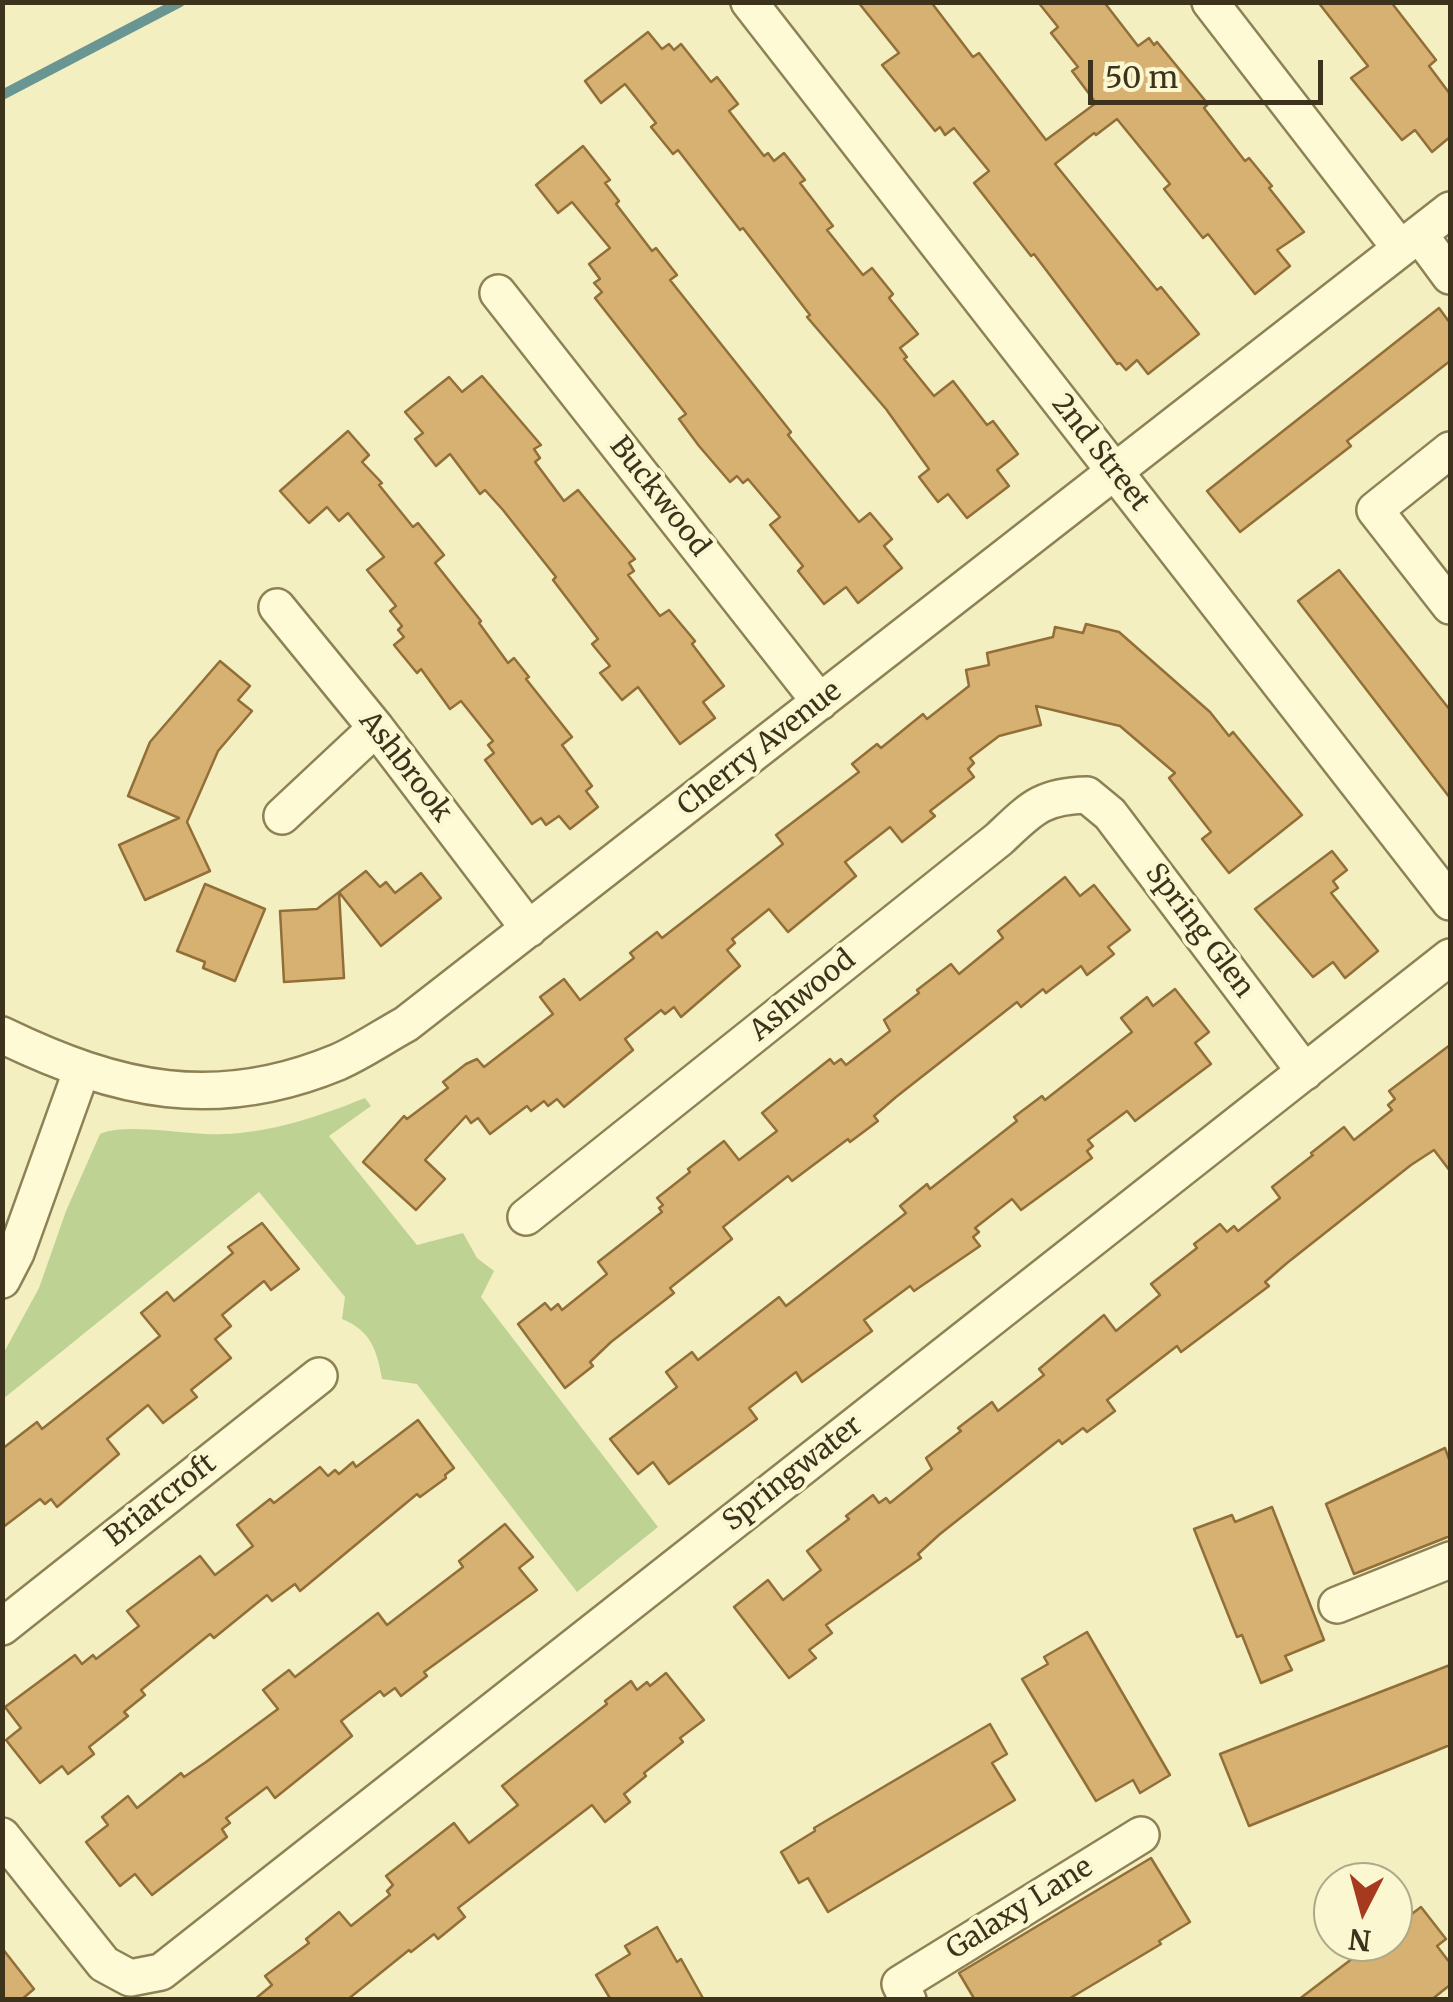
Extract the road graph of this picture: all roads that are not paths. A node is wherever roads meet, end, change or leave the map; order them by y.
1 (750, 2) edge
2 (1210, 2) edge
3 (1432, 229) edge
4 (1450, 276) edge
5 (498, 293) dead end
6 (1450, 450) edge
7 (1114, 471) junction
8 (1450, 606) edge
9 (277, 607) dead end
10 (820, 702) junction
11 (376, 728) junction
12 (1086, 795) joint
13 (282, 816) dead end
14 (1450, 902) edge
15 (528, 929) junction
16 (1450, 956) edge
17 (2, 1035) edge
18 (82, 1069) junction
19 (1306, 1072) junction
20 (526, 1217) dead end
21 (2, 1280) edge
22 (319, 1376) dead end
23 (1450, 1560) edge
24 (1337, 1605) dead end
25 (2, 1626) edge
26 (1141, 1835) dead end
27 (2, 1836) edge
28 (904, 1991) edge

1 - 7 street, 2nd Street
2 - 3 street
3 - 4 street
3 - 7 street, Cherry Avenue
5 - 10 street, Buckwood
6 - 8 street
7 - 10 street, Cherry Avenue
7 - 14 street, 2nd Street
9 - 11 street, Ashbrook
10 - 15 street, Cherry Avenue
11 - 13 street
11 - 15 street, Ashbrook
12 - 19 street, Spring Glen
12 - 20 street, Ashwood
15 - 18 street, Cherry Avenue
16 - 19 street, Springwater
17 - 18 street, Cherry Avenue
18 - 21 street
19 - 27 street, Springwater
22 - 25 street, Briarcroft
23 - 24 street
26 - 28 street, Galaxy Lane

